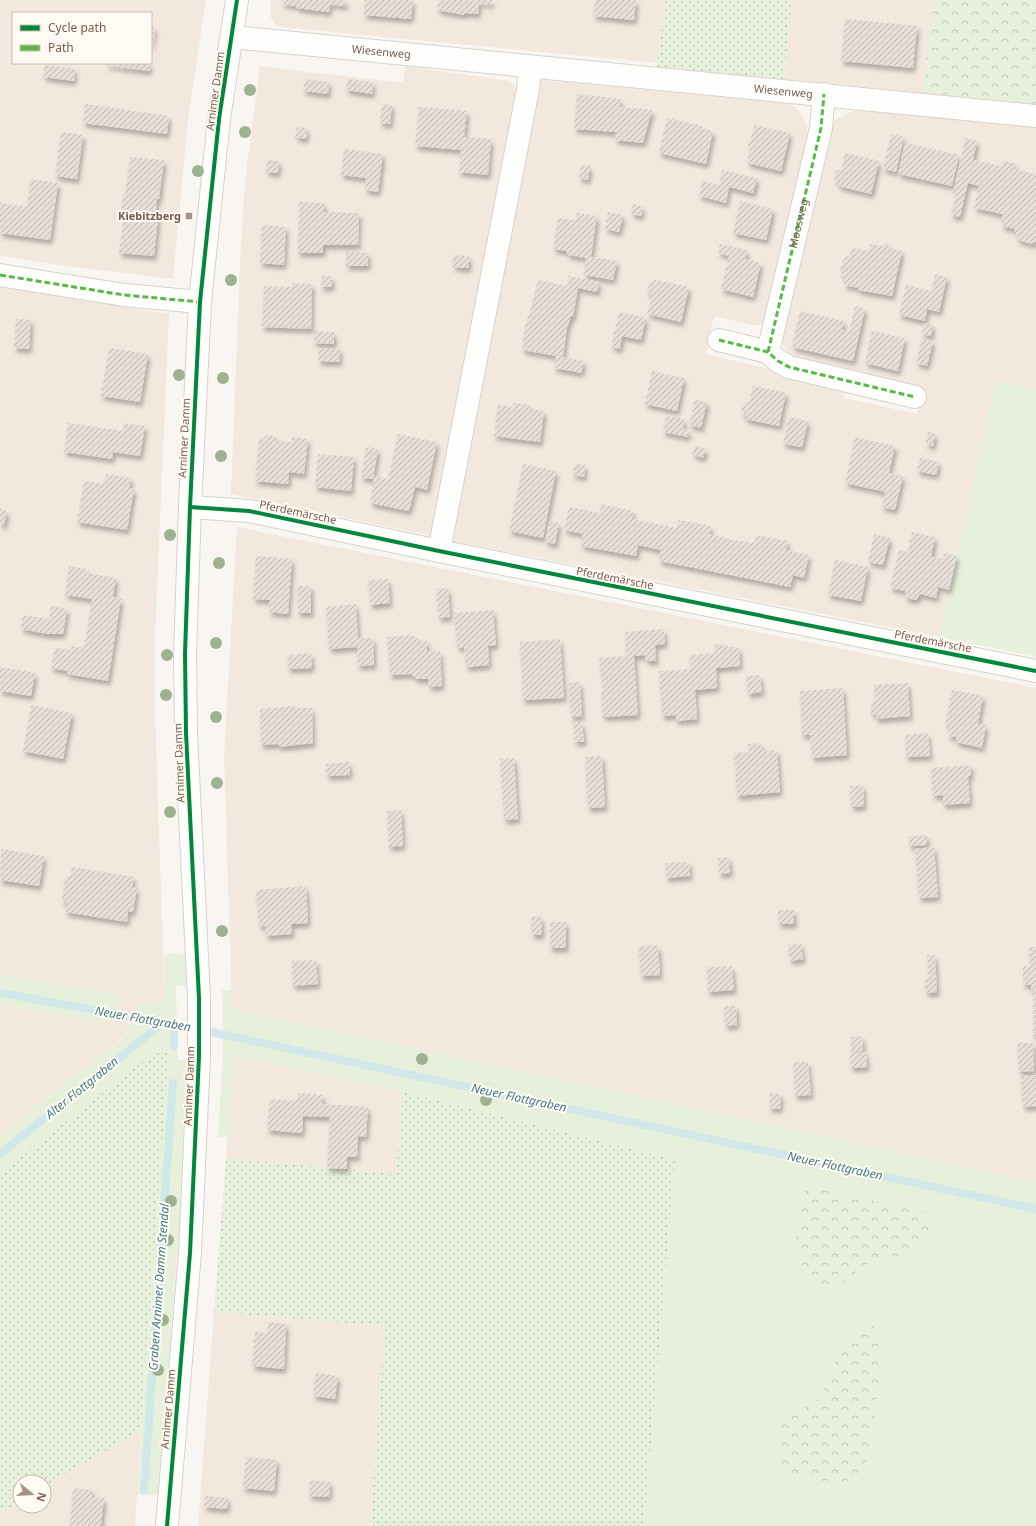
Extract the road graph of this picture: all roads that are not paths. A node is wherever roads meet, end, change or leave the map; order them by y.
1 (237, 0) edge
2 (232, 37) junction
3 (530, 67) junction
4 (824, 94) junction
5 (1036, 116) edge
6 (0, 275) edge
7 (200, 302) junction
8 (719, 340) dead end
9 (768, 352) junction
10 (915, 397) dead end
11 (190, 507) junction
12 (439, 552) junction
13 (1036, 671) edge
14 (167, 1526) edge

1 - 2 street, Arnimer Damm
2 - 3 street, Wiesenweg
2 - 7 street, Arnimer Damm
3 - 4 street, Wiesenweg
3 - 12 street
4 - 5 street, Wiesenweg
4 - 9 street, Moosweg
6 - 7 street
7 - 11 street, Arnimer Damm
8 - 9 street
9 - 10 street
11 - 12 street, Pferdemärsche
11 - 14 street, Arnimer Damm
12 - 13 street, Pferdemärsche

